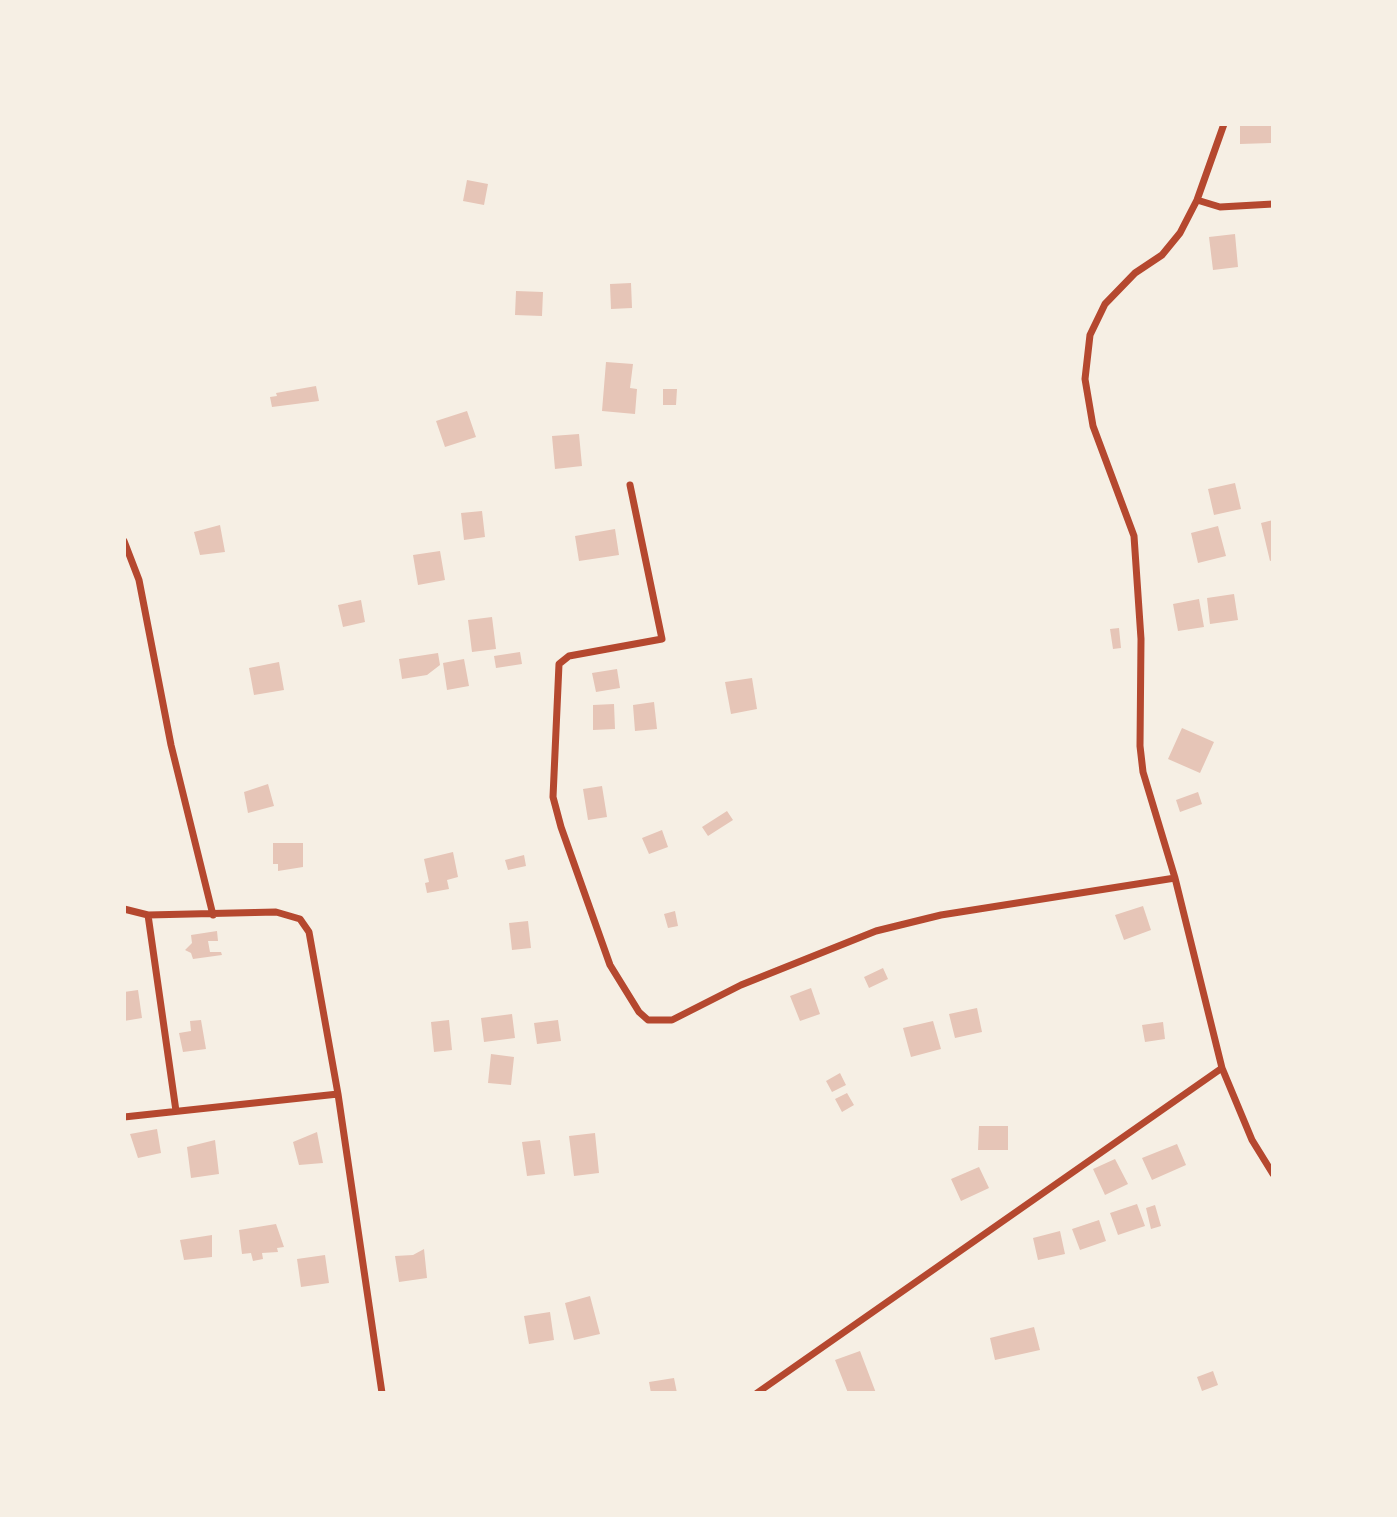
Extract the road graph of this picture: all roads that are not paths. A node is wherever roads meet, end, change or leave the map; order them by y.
1 (1224, 124) edge
2 (1197, 200) junction
3 (1273, 204) edge
4 (630, 485) dead end
5 (124, 541) edge
6 (1175, 878) junction
7 (124, 909) edge
8 (148, 915) junction
9 (213, 915) junction
10 (1222, 1068) junction
11 (338, 1094) junction
12 (176, 1111) junction
13 (124, 1117) edge
14 (1273, 1174) edge
15 (382, 1393) edge
16 (757, 1393) edge

1 - 2 street
2 - 3 street
2 - 6 street
4 - 6 street
5 - 9 street
6 - 10 street
7 - 8 street
8 - 9 street
8 - 12 street
9 - 11 street
10 - 14 street
10 - 16 street
11 - 12 street
11 - 15 street
12 - 13 street

